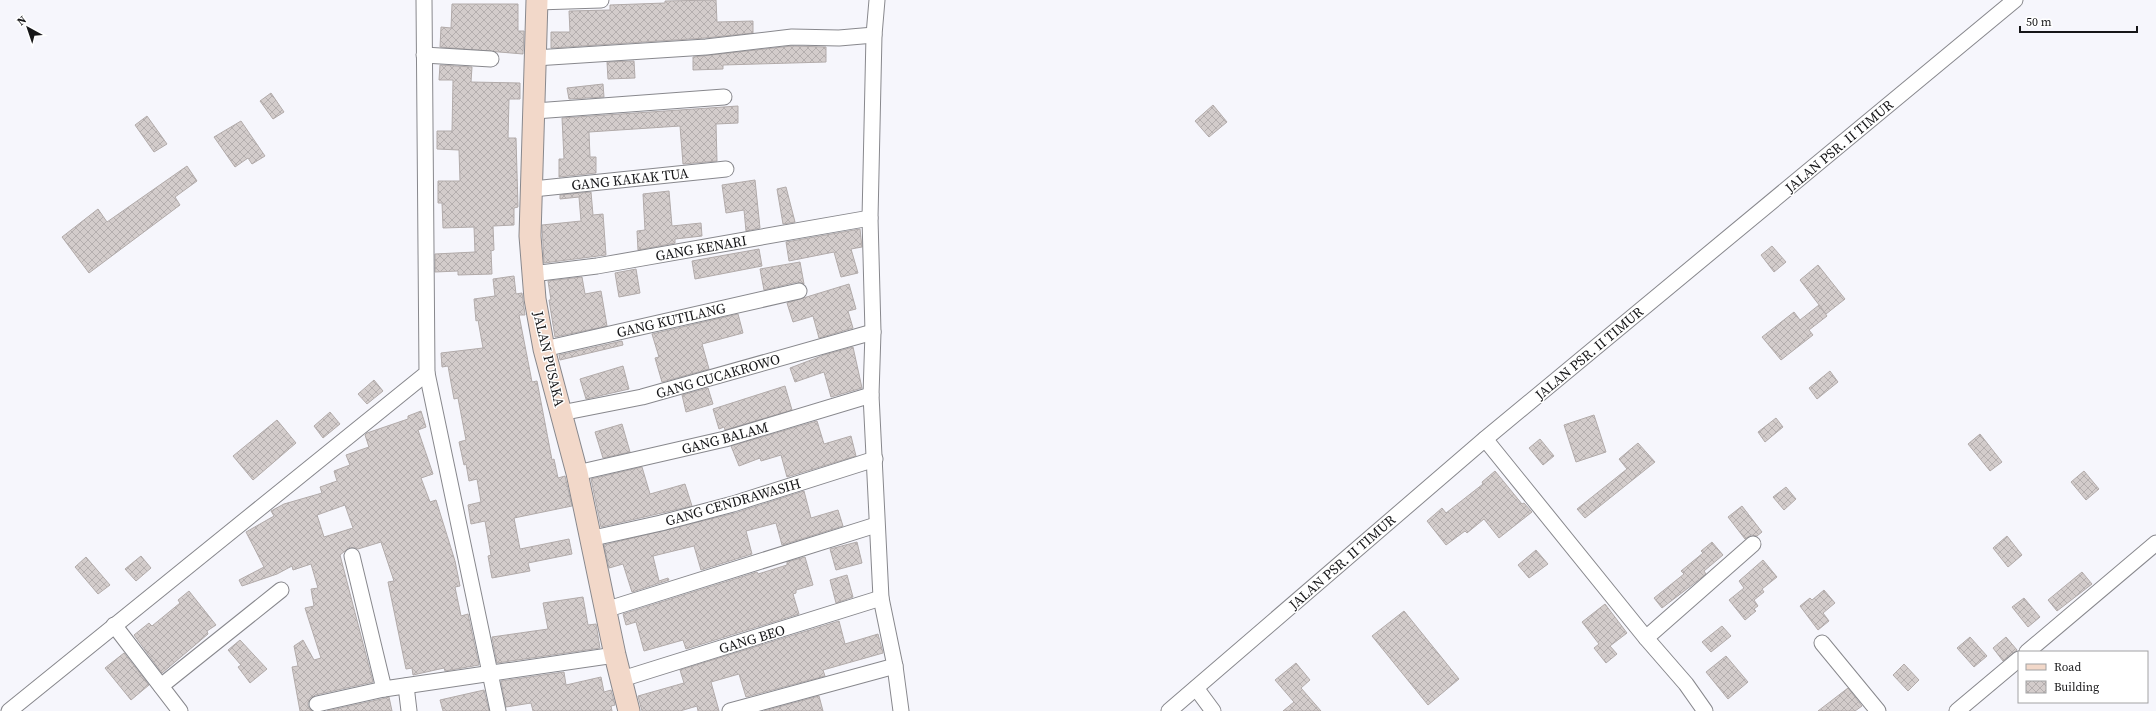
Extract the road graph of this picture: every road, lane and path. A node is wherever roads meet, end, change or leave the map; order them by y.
1 (424, 0) edge
2 (601, 0) edge
3 (877, 0) edge
4 (2015, 0) edge
5 (537, 1) edge
6 (874, 35) junction
7 (424, 55) junction
8 (535, 58) junction
9 (491, 59) dead end
10 (724, 97) dead end
11 (535, 111) junction
12 (726, 169) dead end
13 (533, 189) junction
14 (870, 218) junction
15 (532, 274) junction
16 (799, 291) dead end
17 (873, 332) junction
18 (544, 349) junction
19 (427, 373) junction
20 (871, 395) junction
21 (561, 413) junction
22 (1485, 439) junction
23 (875, 459) junction
24 (577, 473) junction
25 (876, 525) junction
26 (589, 539) junction
27 (2156, 543) edge
28 (1753, 544) dead end
29 (352, 556) dead end
30 (281, 590) dead end
31 (881, 598) junction
32 (605, 610) junction
33 (114, 625) junction
34 (1646, 638) junction
35 (1822, 643) dead end
36 (2028, 651) edge
37 (614, 654) junction
38 (2018, 660) edge
39 (895, 666) junction
40 (489, 674) junction
41 (622, 679) junction
42 (161, 686) junction
43 (406, 686) junction
44 (1196, 688) junction
45 (384, 689) junction
46 (317, 704) dead end
47 (9, 711) edge
48 (180, 711) edge
49 (409, 711) edge
50 (498, 711) edge
51 (629, 711) edge
52 (730, 711) edge
53 (901, 711) edge
54 (1169, 711) edge
55 (1213, 711) edge
56 (1705, 711) edge
57 (1878, 711) edge
58 (1957, 711) edge

1 - 7 street
2 - 5 street
3 - 6 street
4 - 22 street, JALAN PSR. II TIMUR
5 - 8 main road, JALAN PUSAKA
6 - 8 street
6 - 14 street
7 - 9 street
7 - 19 street
8 - 11 main road, JALAN PUSAKA
10 - 11 street
11 - 13 main road, JALAN PUSAKA
12 - 13 street, GANG KAKAK TUA
13 - 15 main road, JALAN PUSAKA
14 - 15 street, GANG KENARI
14 - 17 street
15 - 18 main road, JALAN PUSAKA
16 - 18 street, GANG KUTILANG
17 - 20 street
17 - 21 street, GANG CUCAKROWO
18 - 21 main road, JALAN PUSAKA
19 - 33 street
19 - 40 street
20 - 23 street
20 - 24 street, GANG BALAM
21 - 24 main road, JALAN PUSAKA
22 - 34 street
22 - 44 street, JALAN PSR. II TIMUR
23 - 25 street
23 - 26 street, GANG CENDRAWASIH
24 - 26 main road, JALAN PUSAKA
25 - 31 street
25 - 32 street
26 - 32 main road, JALAN PUSAKA
27 - 36 street
28 - 34 street
29 - 45 street
30 - 42 street
31 - 39 street
31 - 41 street, GANG BEO
32 - 37 main road, JALAN PUSAKA
33 - 42 street
33 - 47 street
34 - 56 street
35 - 57 street
37 - 40 street
37 - 41 main road, JALAN PUSAKA
38 - 58 street
39 - 52 street
39 - 53 street
40 - 43 street
40 - 50 street
41 - 51 main road, JALAN PUSAKA
42 - 48 street
43 - 45 street
43 - 49 street
44 - 54 street, JALAN PSR. II TIMUR
44 - 55 street
45 - 46 street

